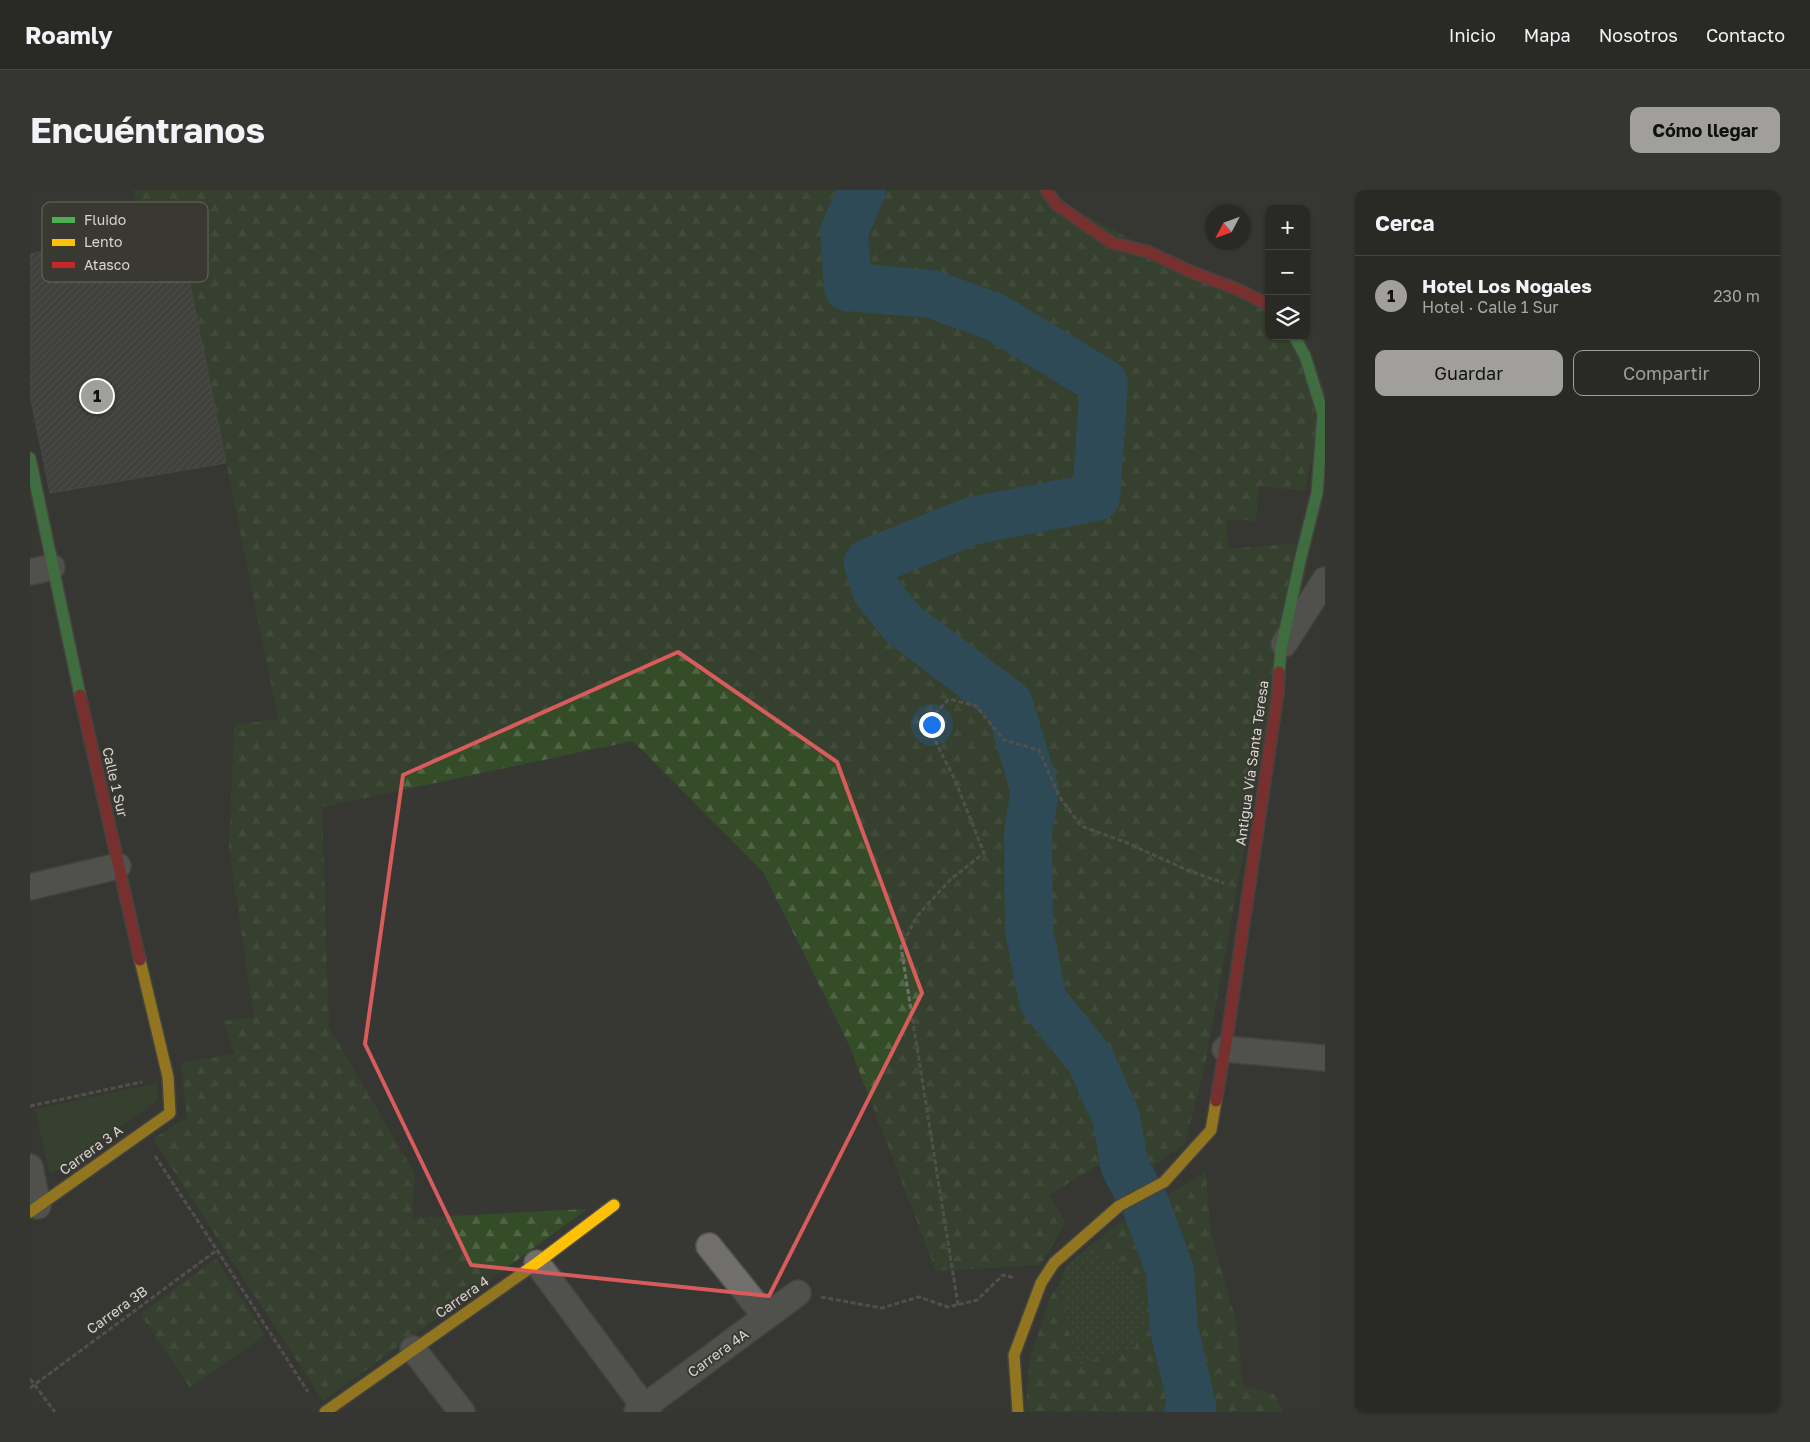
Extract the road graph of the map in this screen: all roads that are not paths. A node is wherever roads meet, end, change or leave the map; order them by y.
1 (1046, 190) edge
2 (1265, 303) edge
3 (1296, 340) edge
4 (30, 458) edge
5 (41, 570) edge
6 (1325, 580) edge
7 (1281, 649) junction
8 (118, 866) junction
9 (30, 888) edge
10 (1225, 1049) junction
11 (1325, 1058) edge
12 (170, 1113) joint
13 (30, 1167) edge
14 (614, 1205) dead end
15 (34, 1209) edge
16 (709, 1246) dead end
17 (537, 1263) junction
18 (798, 1293) road end
19 (766, 1317) junction
20 (413, 1350) junction
21 (643, 1410) edge
22 (325, 1412) edge
23 (462, 1412) edge
24 (1018, 1412) edge

1 - 2 street
3 - 7 street, Antigua Vía Santa Teresa
4 - 5 street, Calle 1 Sur
5 - 8 street, Calle 1 Sur
6 - 7 street
7 - 10 street, Antigua Vía Santa Teresa
8 - 9 street
8 - 12 street, Calle 1 Sur
10 - 11 street
10 - 24 street, Antigua Vía Santa Teresa
12 - 15 street, Carrera 3 A
13 - 15 street
14 - 17 street, Carrera 4
16 - 19 street
17 - 20 street, Carrera 4
17 - 21 street
18 - 19 street, Carrera 4A
19 - 21 street, Carrera 4A
20 - 22 street, Carrera 4
20 - 23 street

